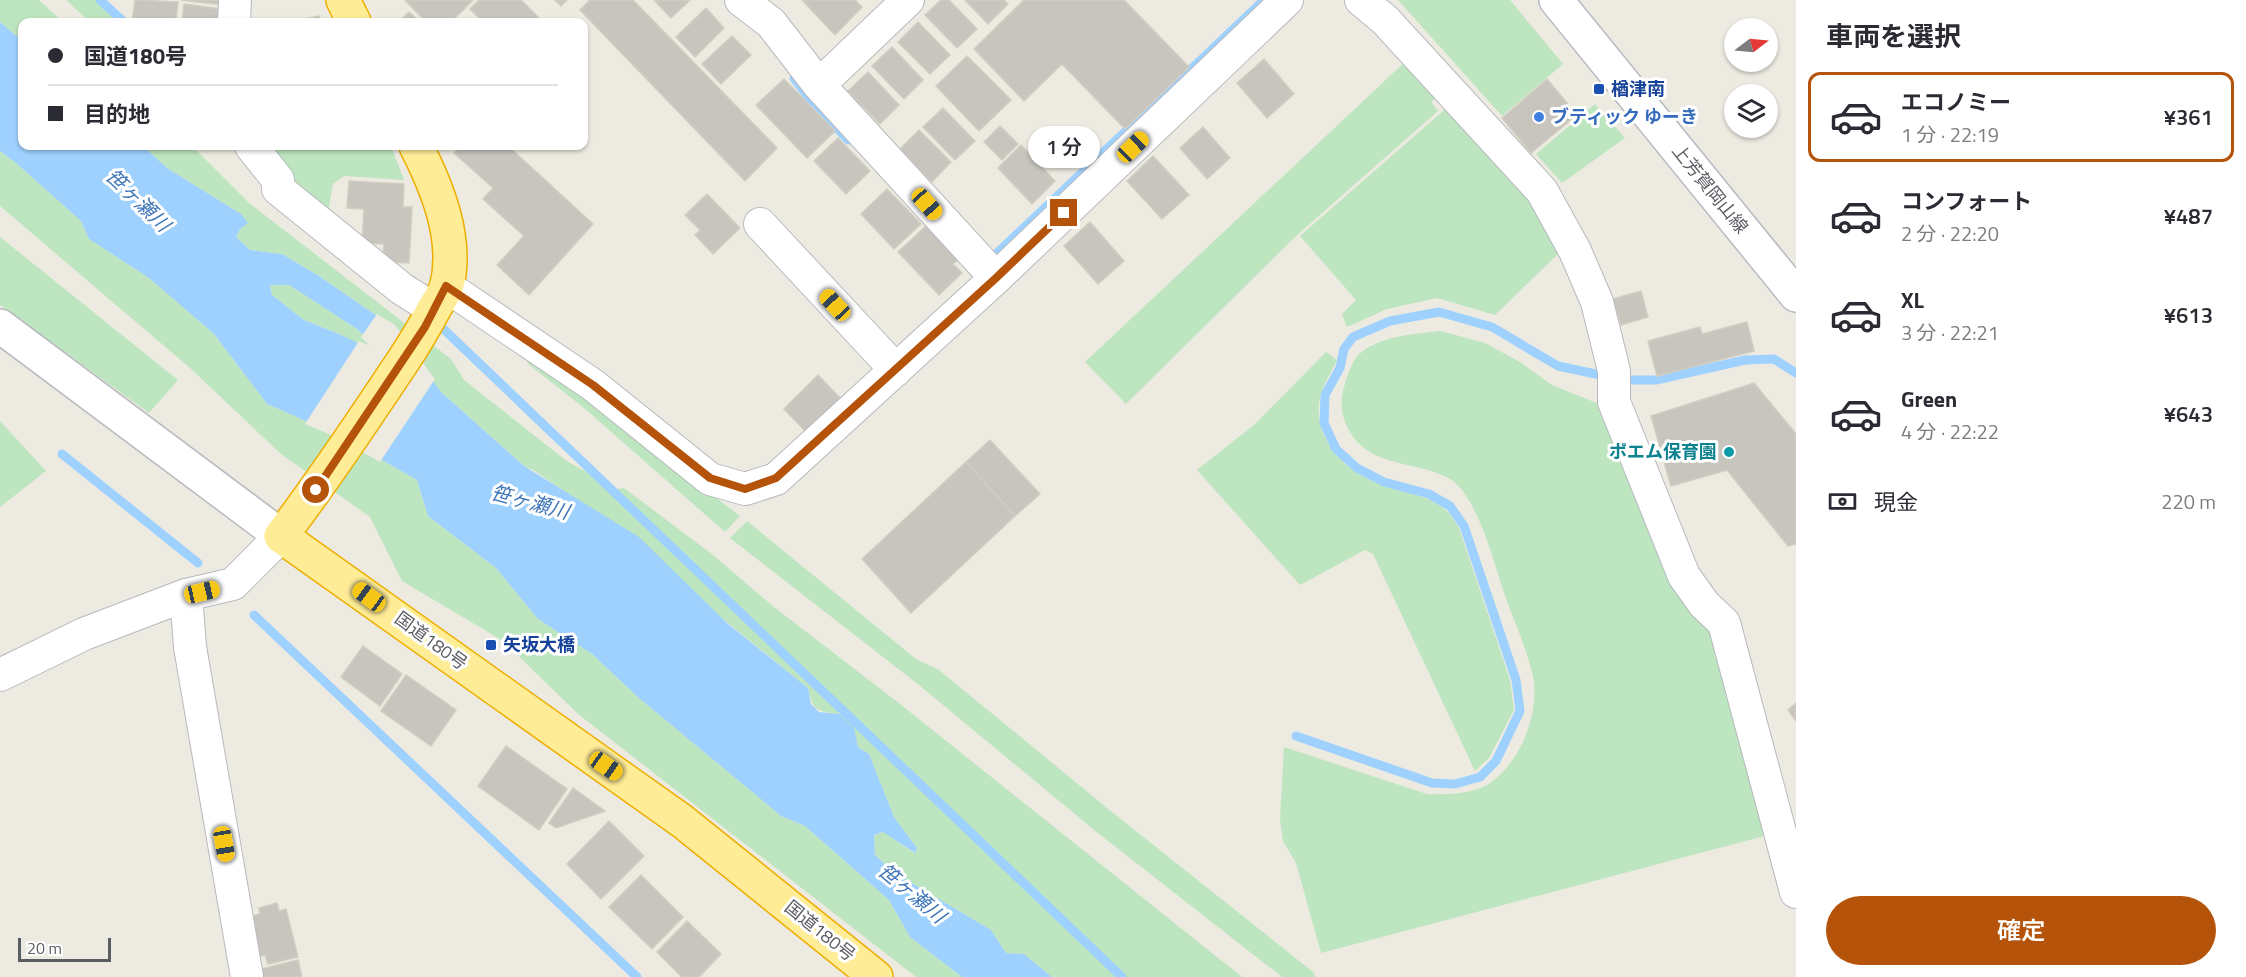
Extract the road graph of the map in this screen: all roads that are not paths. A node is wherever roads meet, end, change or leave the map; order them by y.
1 (235, 0) edge
2 (343, 0) edge
3 (741, 0) edge
4 (908, 0) edge
5 (1287, 0) edge
6 (1361, 0) edge
7 (1556, 0) edge
8 (234, 18) edge
9 (352, 18) edge
10 (819, 85) junction
11 (254, 150) edge
12 (418, 150) edge
13 (760, 224) dead end
14 (985, 267) junction
15 (1796, 295) edge
16 (435, 308) junction
17 (0, 326) edge
18 (896, 370) junction
19 (281, 536) junction
20 (186, 595) junction
21 (0, 675) edge
22 (1796, 892) edge
23 (246, 977) edge
24 (876, 977) edge

1 - 8 street
2 - 9 highway
3 - 10 street
4 - 10 street
5 - 14 street
6 - 22 street
7 - 15 main road, 上芳賀岡山線
10 - 14 street
11 - 16 street
12 - 16 highway
13 - 18 street
14 - 18 street
16 - 18 street
16 - 19 highway
17 - 19 main road
19 - 20 street
19 - 24 highway, 国道180号
20 - 21 street
20 - 23 street

